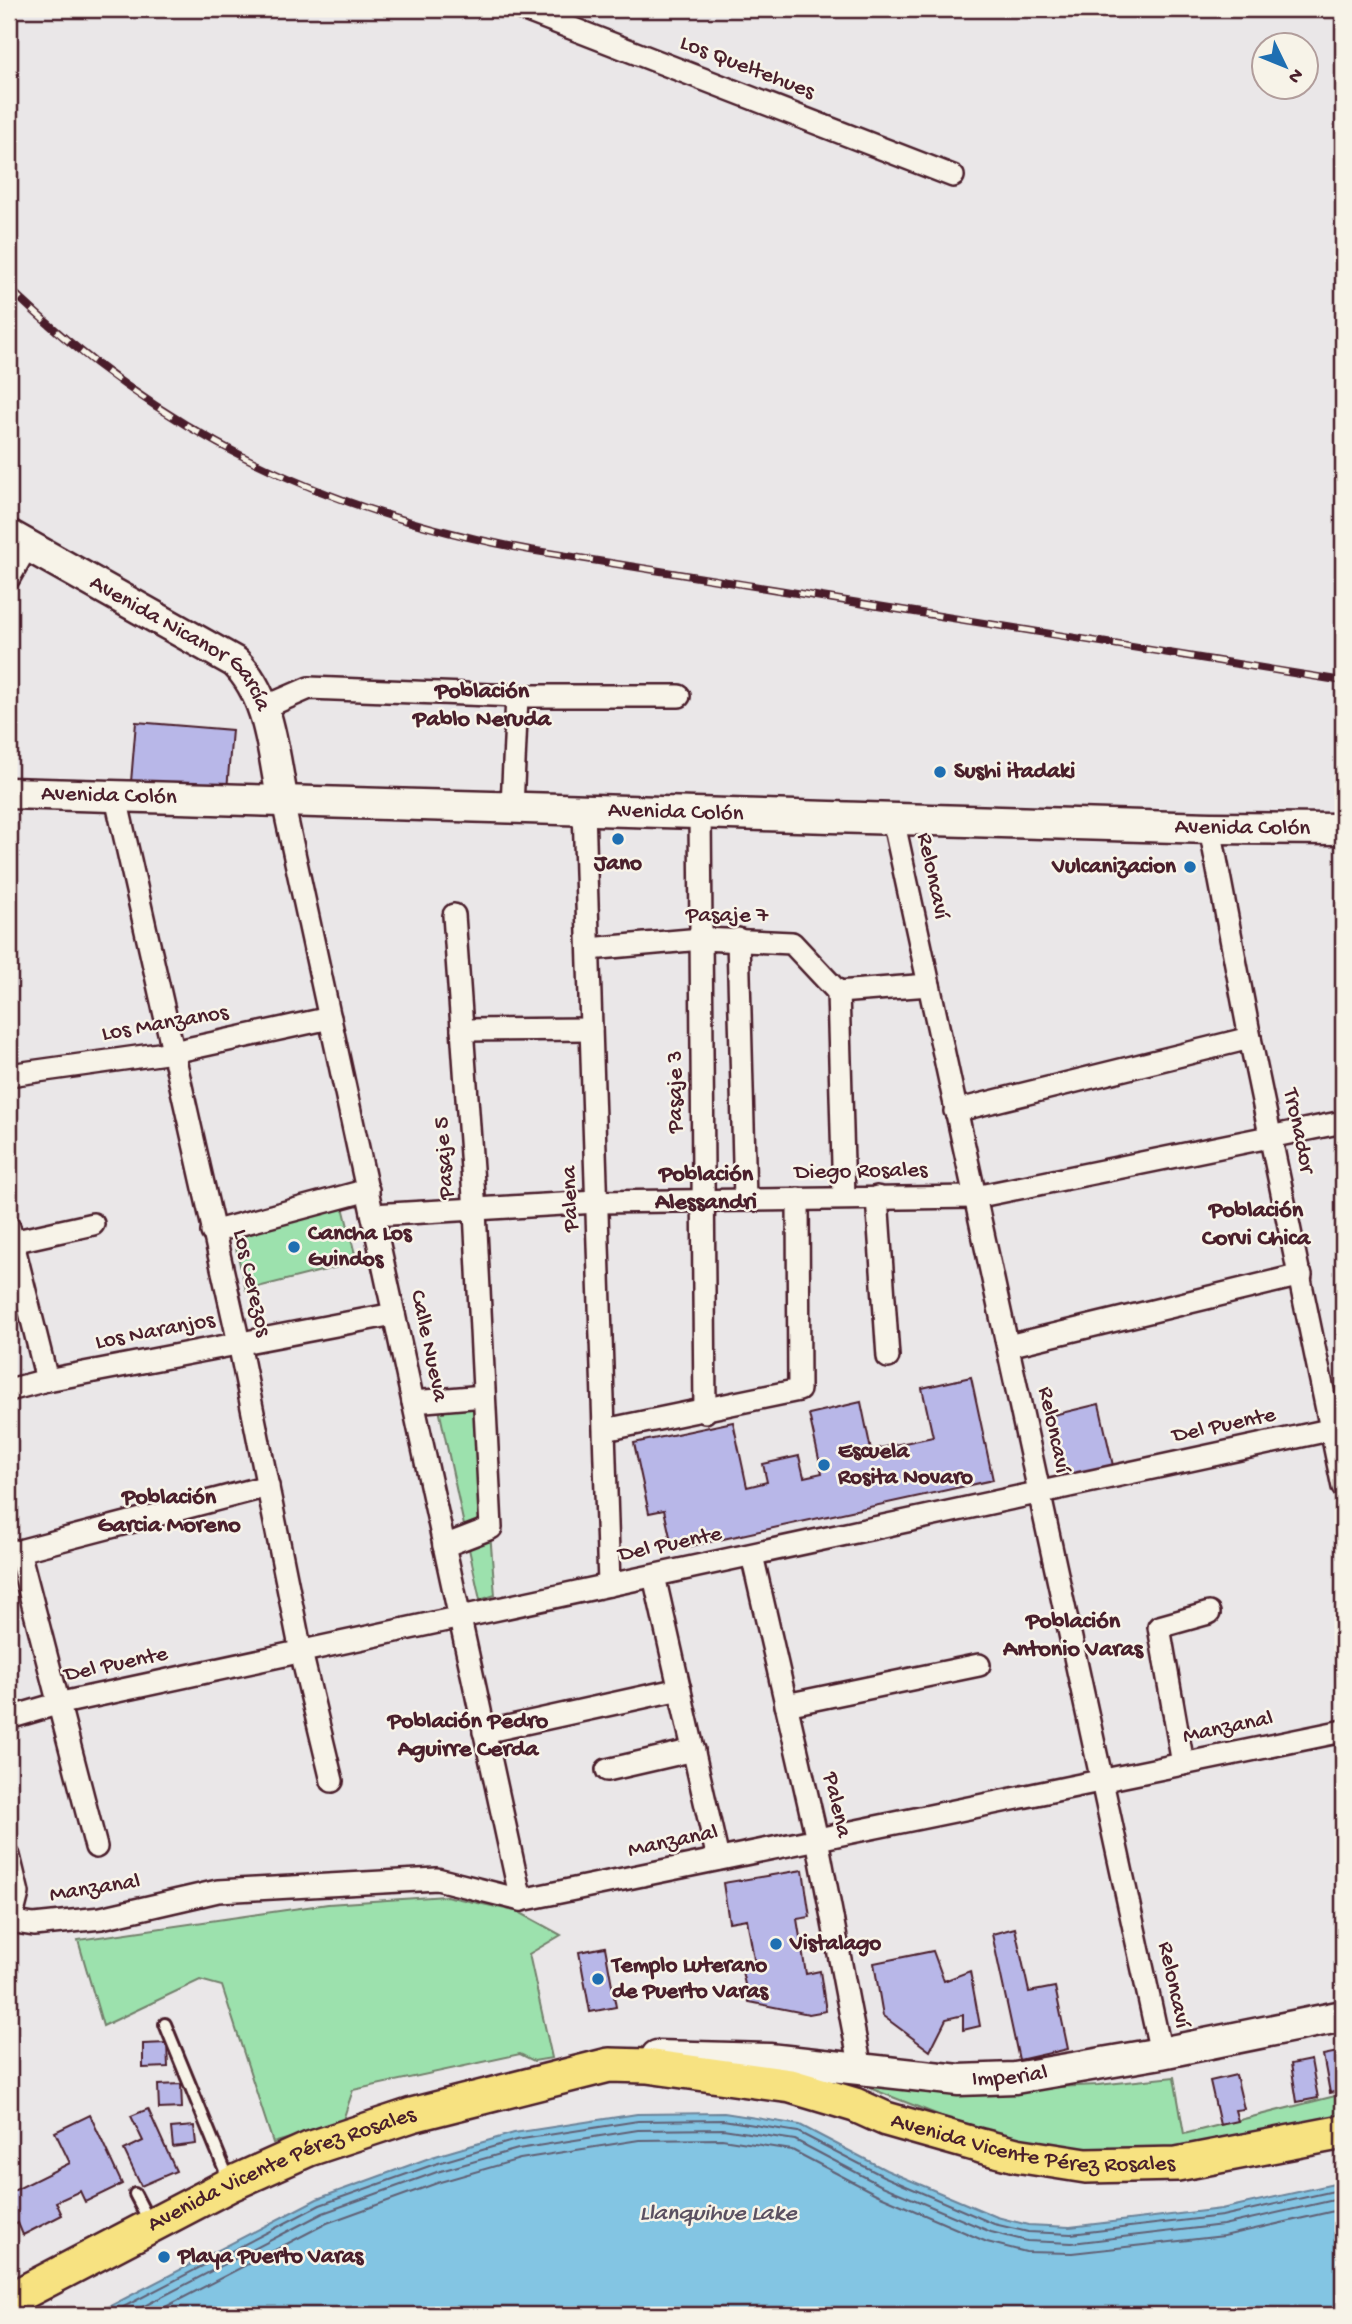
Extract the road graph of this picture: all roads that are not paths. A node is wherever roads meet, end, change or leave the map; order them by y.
1 (522, 9) edge
2 (953, 176) dead end
3 (18, 541) edge
4 (9, 578) edge
5 (517, 696) junction
6 (678, 696) dead end
7 (263, 708) junction
8 (9, 793) edge
9 (116, 797) junction
10 (283, 802) junction
11 (512, 807) junction
12 (584, 810) junction
13 (700, 813) junction
14 (893, 819) junction
15 (1210, 828) junction
16 (1343, 829) edge
17 (454, 915) dead end
18 (701, 939) junction
19 (737, 939) junction
20 (589, 949) junction
21 (929, 985) junction
22 (838, 992) junction
23 (330, 1018) junction
24 (591, 1029) junction
25 (462, 1030) junction
26 (1250, 1038) junction
27 (173, 1052) junction
28 (9, 1075) edge
29 (955, 1111) junction
30 (1343, 1122) edge
31 (1273, 1136) junction
32 (368, 1191) junction
33 (877, 1197) junction
34 (975, 1197) junction
35 (844, 1198) junction
36 (746, 1199) junction
37 (798, 1199) junction
38 (703, 1200) junction
39 (597, 1202) junction
40 (475, 1211) junction
41 (373, 1215) junction
42 (93, 1224) dead end
43 (212, 1232) junction
44 (10, 1234) edge
45 (1301, 1275) junction
46 (394, 1314) junction
47 (239, 1343) junction
48 (1007, 1346) junction
49 (888, 1357) dead end
50 (47, 1380) junction
51 (9, 1390) edge
52 (484, 1396) junction
53 (413, 1402) junction
54 (705, 1412) junction
55 (1338, 1429) edge
56 (605, 1430) junction
57 (268, 1486) junction
58 (1343, 1487) edge
59 (1039, 1493) junction
60 (444, 1546) junction
61 (14, 1551) edge
62 (752, 1555) junction
63 (654, 1576) junction
64 (608, 1585) junction
65 (1209, 1613) dead end
66 (459, 1618) junction
67 (301, 1652) junction
68 (979, 1665) dead end
69 (680, 1689) junction
70 (57, 1704) junction
71 (786, 1705) junction
72 (9, 1718) edge
73 (1343, 1731) edge
74 (484, 1732) junction
75 (694, 1750) junction
76 (1183, 1764) junction
77 (607, 1770) dead end
78 (332, 1781) dead end
79 (1102, 1781) junction
80 (817, 1839) junction
81 (96, 1847) dead end
82 (9, 1856) edge
83 (718, 1859) junction
84 (521, 1900) junction
85 (10, 1921) edge
86 (1343, 2016) edge
87 (165, 2025) dead end
88 (1161, 2053) junction
89 (659, 2060) junction
90 (861, 2069) junction
91 (593, 2072) junction
92 (727, 2076) junction
93 (1343, 2133) edge
94 (231, 2184) junction
95 (135, 2194) dead end
96 (151, 2226) junction
97 (9, 2301) edge

1 - 2 street, Los Queltehues
3 - 4 street
3 - 7 main road, Avenida Nicanor García
5 - 6 street
5 - 7 street
5 - 11 street
7 - 10 main road, Avenida Nicanor García
8 - 9 main road, Avenida Colón
9 - 10 main road, Avenida Colón
9 - 27 street, Los Cerezos
10 - 11 main road, Avenida Colón
10 - 23 street, Calle Nueva
11 - 12 main road, Avenida Colón
12 - 13 main road, Avenida Colón
12 - 20 street, Palena
13 - 14 main road, Avenida Colón
13 - 18 street, Pasaje 3
14 - 15 main road, Avenida Colón
14 - 21 street, Reloncaví
15 - 16 main road, Avenida Colón
15 - 26 street, Tronador
17 - 25 street, Pasaje 5
18 - 19 street, Pasaje 7
18 - 20 street, Pasaje 7
18 - 38 street, Pasaje 3
19 - 22 street, Pasaje 7
19 - 36 street
20 - 24 street, Palena
21 - 22 street
21 - 29 street, Reloncaví
22 - 35 street
23 - 27 street, Los Manzanos
23 - 32 street, Calle Nueva
24 - 25 street
24 - 39 street, Palena
25 - 40 street, Pasaje 5
26 - 29 street
26 - 31 street, Tronador
27 - 28 street, Los Manzanos
27 - 43 street, Los Cerezos
29 - 34 street, Reloncaví
30 - 31 street, Diego Rosales
31 - 34 street, Diego Rosales
31 - 45 street, Tronador
32 - 41 street, Calle Nueva
32 - 43 street
33 - 34 street, Diego Rosales
33 - 35 street, Diego Rosales
33 - 49 street
34 - 48 street, Reloncaví
35 - 37 street, Diego Rosales
36 - 37 street, Diego Rosales
36 - 38 street, Diego Rosales
37 - 54 street
38 - 39 street, Diego Rosales
38 - 54 street, Pasaje 3
39 - 40 street, Diego Rosales
39 - 56 street, Palena
40 - 41 street, Diego Rosales
40 - 52 street, Pasaje 5
41 - 46 street, Calle Nueva
42 - 44 street
43 - 47 street, Los Cerezos
44 - 50 street
45 - 48 street
45 - 55 street, Tronador
46 - 47 street, Los Naranjos
46 - 53 street, Calle Nueva
47 - 50 street, Los Naranjos
47 - 57 street, Los Cerezos
48 - 59 street, Reloncaví
50 - 51 street, Los Naranjos
52 - 53 street
52 - 60 street, Pasaje 5
53 - 60 street, Calle Nueva
54 - 56 street
55 - 58 street, Tronador
55 - 59 street, Del Puente
56 - 64 street, Palena
57 - 61 street
57 - 67 street, Los Cerezos
59 - 62 street, Del Puente
59 - 79 street, Reloncaví
60 - 66 street, Calle Nueva
61 - 70 street
62 - 63 street, Del Puente
62 - 71 street, Palena
63 - 64 street, Del Puente
63 - 69 street
64 - 66 street, Del Puente
65 - 76 street
66 - 67 street, Del Puente
66 - 74 street, Calle Nueva
67 - 70 street, Del Puente
67 - 78 street, Los Cerezos
68 - 71 street
69 - 74 street
69 - 75 street
70 - 72 street, Del Puente
70 - 81 street
71 - 80 street, Palena
73 - 76 street, Manzanal
74 - 84 street, Calle Nueva
75 - 77 street
75 - 83 street
76 - 79 street, Manzanal
79 - 80 street, Manzanal
79 - 88 street, Reloncaví
80 - 83 street, Manzanal
80 - 90 street, Palena
82 - 85 street
83 - 84 street, Manzanal
84 - 85 street, Manzanal
86 - 88 main road, Imperial
87 - 94 lane
88 - 90 main road, Imperial
89 - 90 main road, Imperial
89 - 91 main road, Avenida Vicente Pérez Rosales
89 - 92 main road, Avenida Vicente Pérez Rosales
91 - 92 main road, Avenida Vicente Pérez Rosales
91 - 94 main road, Avenida Vicente Pérez Rosales
92 - 93 main road, Avenida Vicente Pérez Rosales
94 - 96 main road, Avenida Vicente Pérez Rosales
95 - 96 lane
96 - 97 main road, Avenida Vicente Pérez Rosales

